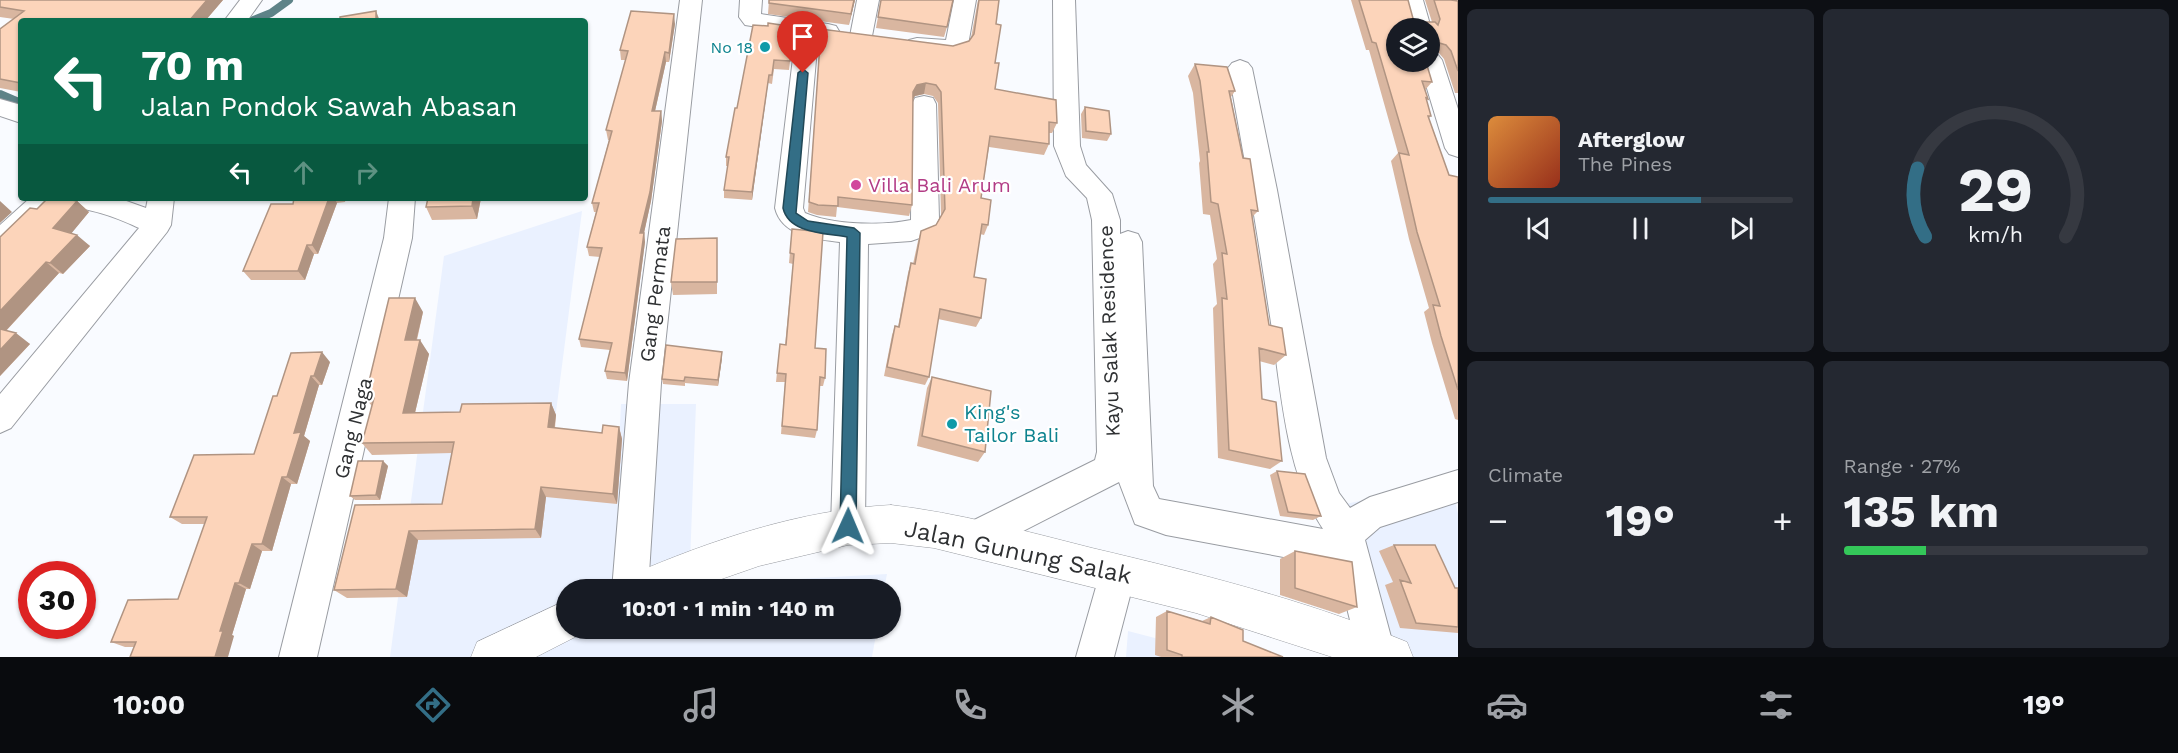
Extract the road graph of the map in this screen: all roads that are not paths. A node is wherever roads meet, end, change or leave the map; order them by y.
1 (251, 0) edge
2 (691, 0) edge
3 (751, 0) edge
4 (868, 0) edge
5 (965, 0) edge
6 (1064, 0) edge
7 (1412, 0) edge
8 (237, 18) edge
9 (1417, 18) edge
10 (808, 28) junction
11 (879, 39) junction
12 (1240, 68) dead end
13 (1434, 72) edge
14 (924, 104) dead end
15 (0, 107) edge
16 (18, 113) edge
17 (1458, 148) edge
18 (50, 201) edge
19 (84, 201) edge
20 (402, 201) edge
21 (159, 211) edge
22 (854, 233) junction
23 (1128, 242) dead end
24 (0, 243) edge
25 (0, 418) edge
26 (1458, 486) edge
27 (848, 526) junction
28 (974, 538) junction
29 (1348, 542) junction
30 (1118, 573) junction
31 (631, 579) edge
32 (668, 579) edge
33 (556, 625) edge
34 (1377, 654) edge
35 (298, 657) edge
36 (492, 657) edge
37 (1095, 657) edge

1 - 8 street
2 - 31 street, Gang Permata
3 - 10 street
4 - 11 street
5 - 11 street
6 - 28 street, Kayu Salak Residence
7 - 9 street
10 - 11 street
10 - 22 street
12 - 29 street
13 - 17 street
14 - 22 street
15 - 16 street
18 - 24 street
19 - 21 street
20 - 35 street, Gang Naga
21 - 25 street
22 - 27 street
23 - 29 street
26 - 29 street
27 - 28 street, Jalan Gunung Salak
27 - 32 street, Jalan Gunung Salak
28 - 30 street, Jalan Gunung Salak
29 - 34 street
30 - 34 street, Jalan Gunung Salak
30 - 37 street
33 - 36 street

